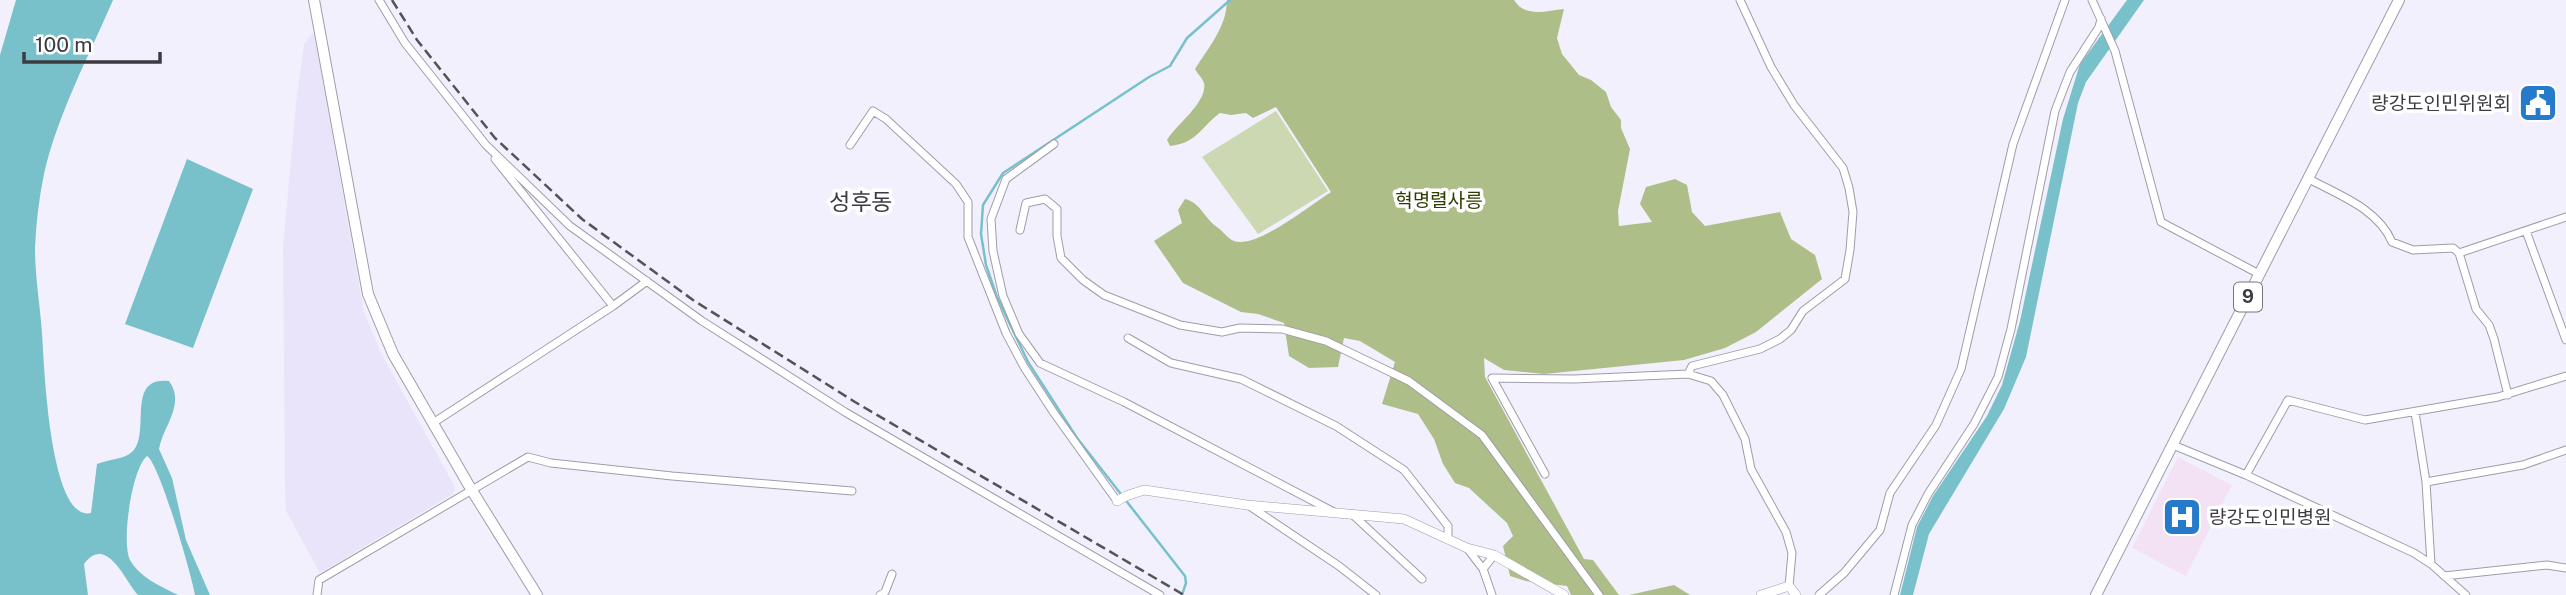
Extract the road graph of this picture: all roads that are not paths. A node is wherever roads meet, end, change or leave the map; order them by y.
1 (314, 0) edge
2 (379, 0) edge
3 (1740, 0) edge
4 (2065, 0) edge
5 (2092, 0) edge
6 (2399, 0) edge
7 (2102, 21) junction
8 (1054, 144) dead end
9 (486, 145) junction
10 (850, 145) dead end
11 (2309, 178) junction
12 (2566, 217) edge
13 (1020, 230) dead end
14 (2526, 231) junction
15 (2459, 253) junction
16 (2259, 274) junction
17 (647, 281) junction
18 (613, 306) junction
19 (1128, 338) dead end
20 (2566, 340) edge
21 (1688, 374) junction
22 (2566, 376) edge
23 (2508, 395) junction
24 (2415, 412) junction
25 (433, 423) junction
26 (2173, 445) junction
27 (2566, 450) edge
28 (1545, 474) dead end
29 (2246, 475) junction
30 (2426, 482) junction
31 (471, 489) junction
32 (852, 491) dead end
33 (1122, 499) joint
34 (1247, 505) junction
35 (1335, 512) junction
36 (1352, 514) junction
37 (1448, 538) junction
38 (1466, 548) junction
39 (1494, 555) junction
40 (2431, 564) junction
41 (2566, 568) edge
42 (1482, 569) junction
43 (892, 574) dead end
44 (2444, 576) junction
45 (1422, 579) dead end
46 (1789, 586) junction
47 (317, 595) edge
48 (537, 595) edge
49 (880, 595) edge
50 (1160, 595) edge
51 (1376, 595) edge
52 (1492, 595) edge
53 (1564, 595) edge
54 (1599, 595) edge
55 (1761, 595) edge
56 (1796, 595) edge
57 (1819, 595) edge
58 (1894, 595) edge
59 (2096, 595) edge
60 (2466, 595) edge

1 - 25 main road
2 - 9 street
3 - 21 street
4 - 57 street
5 - 7 street
6 - 11 main road, 9
7 - 16 street
7 - 58 street
8 - 35 street
9 - 17 street
9 - 18 street
10 - 33 street
11 - 15 street
11 - 16 main road, 9
12 - 14 street
13 - 54 street
14 - 15 street
14 - 20 street
15 - 23 street
16 - 26 main road, 9
17 - 18 street
17 - 50 street
18 - 25 street
19 - 37 street
21 - 28 street
21 - 46 street
22 - 23 street
23 - 24 street
24 - 29 street
24 - 30 street
25 - 31 main road
26 - 29 street
26 - 59 main road, 9
27 - 30 street
29 - 40 street
30 - 40 street
31 - 32 street
31 - 47 street
31 - 48 main road
33 - 34 street
34 - 35 street
34 - 51 street
35 - 36 street
36 - 37 street
36 - 45 street
37 - 38 street
38 - 39 street
38 - 42 street
39 - 42 street
39 - 53 street
40 - 44 street
41 - 44 street
42 - 52 street
43 - 49 street
44 - 60 street
46 - 55 street
46 - 56 street

